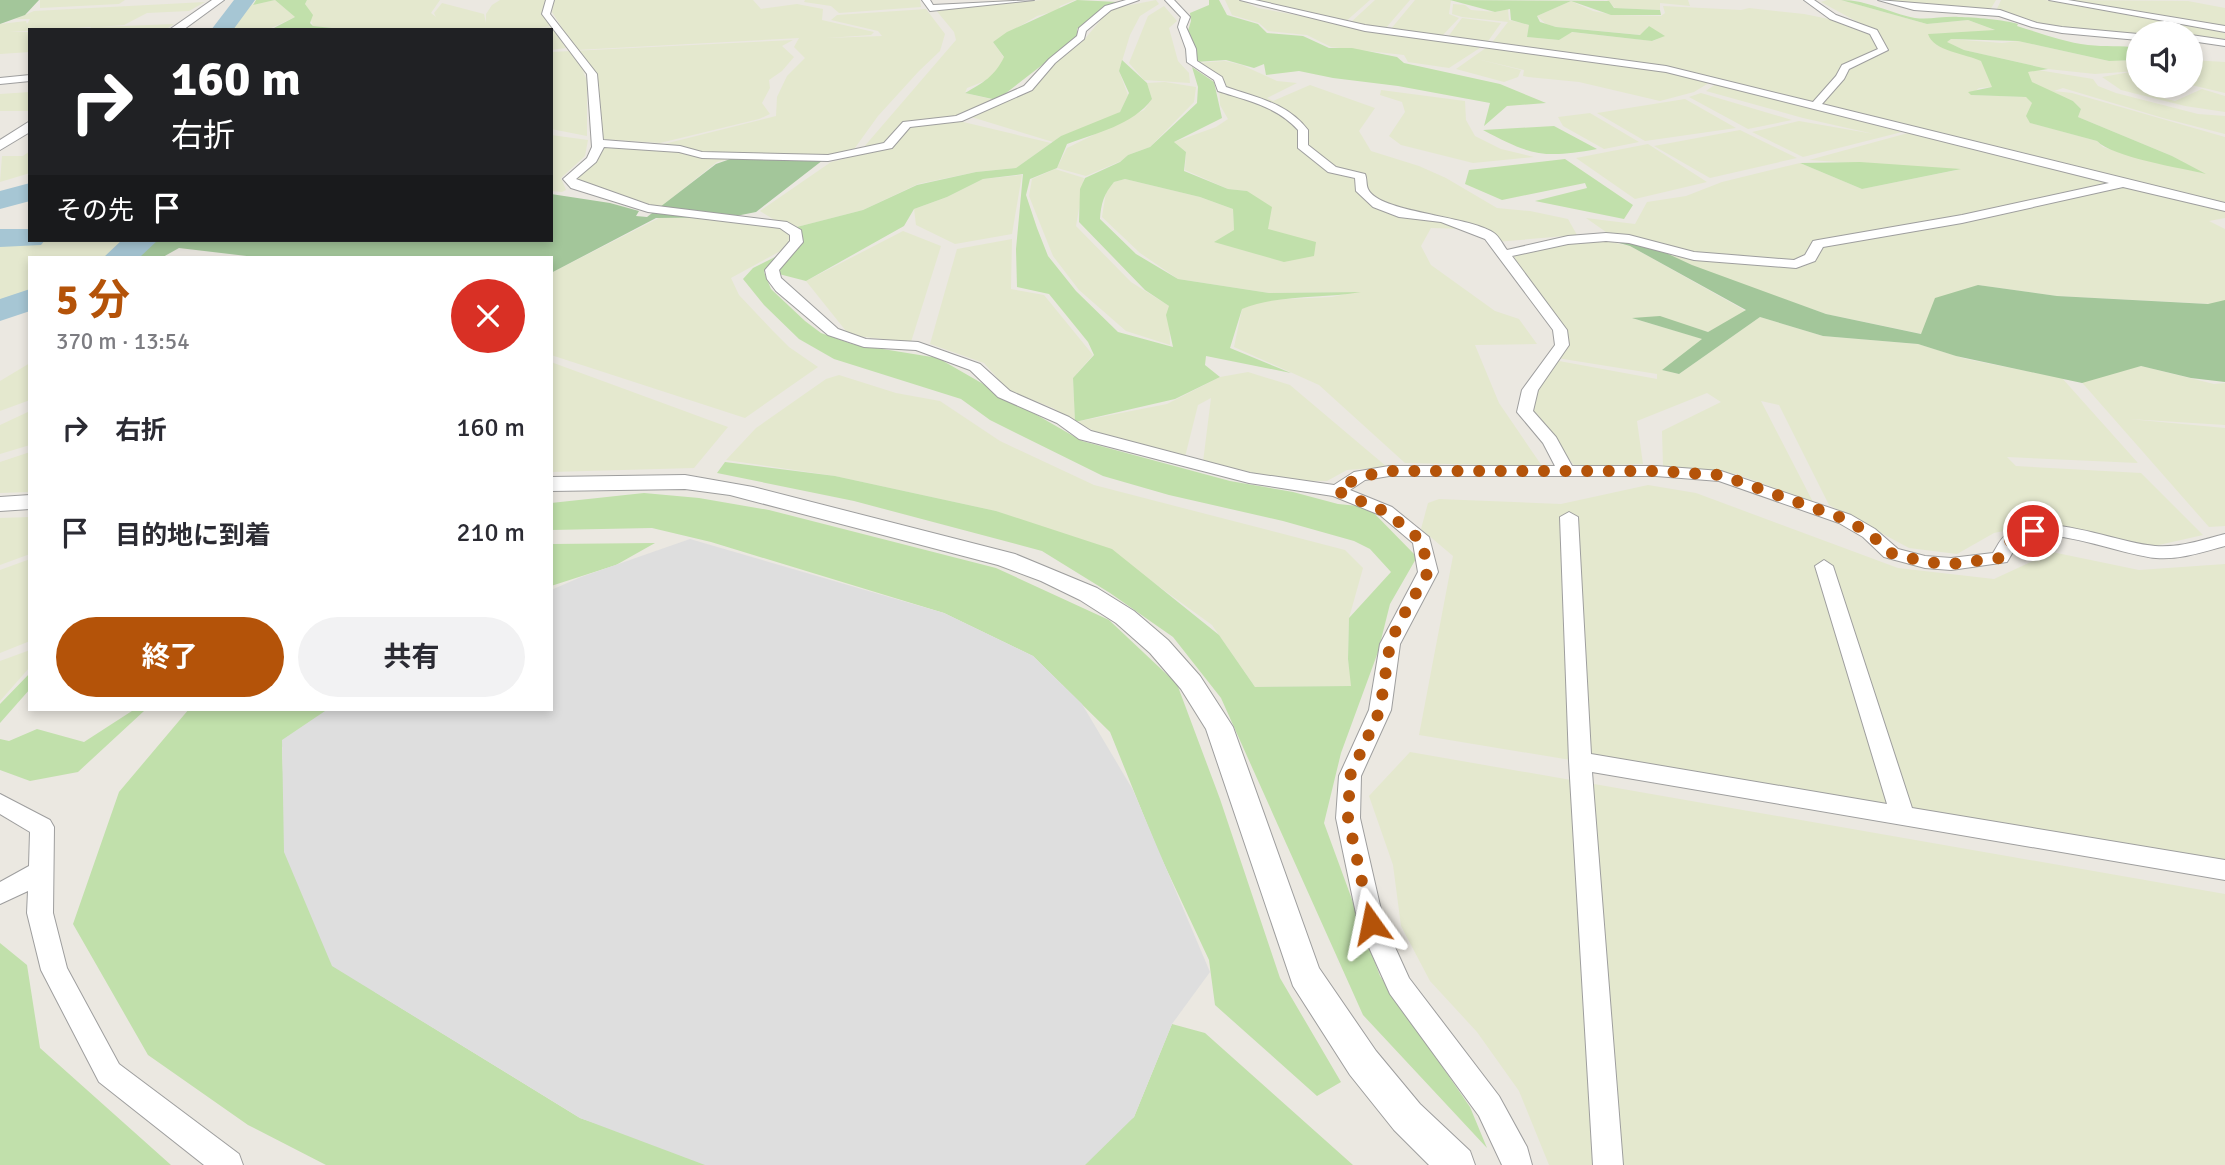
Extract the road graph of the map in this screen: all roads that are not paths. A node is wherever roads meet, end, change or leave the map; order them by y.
1 (219, 0) edge
2 (550, 0) edge
3 (926, 0) edge
4 (1030, 0) edge
5 (1135, 0) edge
6 (1168, 0) edge
7 (1244, 0) edge
8 (1808, 0) edge
9 (1882, 0) edge
10 (2053, 0) edge
11 (178, 28) edge
12 (2225, 29) edge
13 (2126, 36) edge
14 (2203, 40) edge
15 (2225, 43) edge
16 (28, 78) edge
17 (0, 81) edge
18 (1814, 107) junction
19 (28, 126) edge
20 (597, 143) junction
21 (0, 146) edge
22 (2124, 184) junction
23 (2225, 207) edge
24 (1506, 254) junction
25 (1567, 472) junction
26 (553, 484) edge
27 (1337, 491) junction
28 (28, 502) edge
29 (0, 503) edge
30 (1569, 517) dead end
31 (2225, 540) edge
32 (1824, 566) dead end
33 (1580, 761) junction
34 (0, 803) edge
35 (1903, 816) junction
36 (2225, 870) edge
37 (42, 871) junction
38 (0, 894) edge
39 (228, 1165) edge
40 (1456, 1165) edge
41 (1517, 1165) edge
42 (1608, 1165) edge

1 - 11 street
2 - 20 street
3 - 4 street
5 - 20 street
6 - 24 street
7 - 18 street
8 - 18 street
9 - 13 street
10 - 12 street
14 - 15 street
16 - 17 street
18 - 22 street
19 - 21 street
20 - 27 street
22 - 23 street
22 - 24 street
24 - 25 street
25 - 27 street
25 - 31 street
26 - 40 street
27 - 41 street
28 - 29 street
30 - 33 street
32 - 35 street
33 - 35 street
33 - 42 street
34 - 37 street
35 - 36 street
37 - 38 street
37 - 39 street

